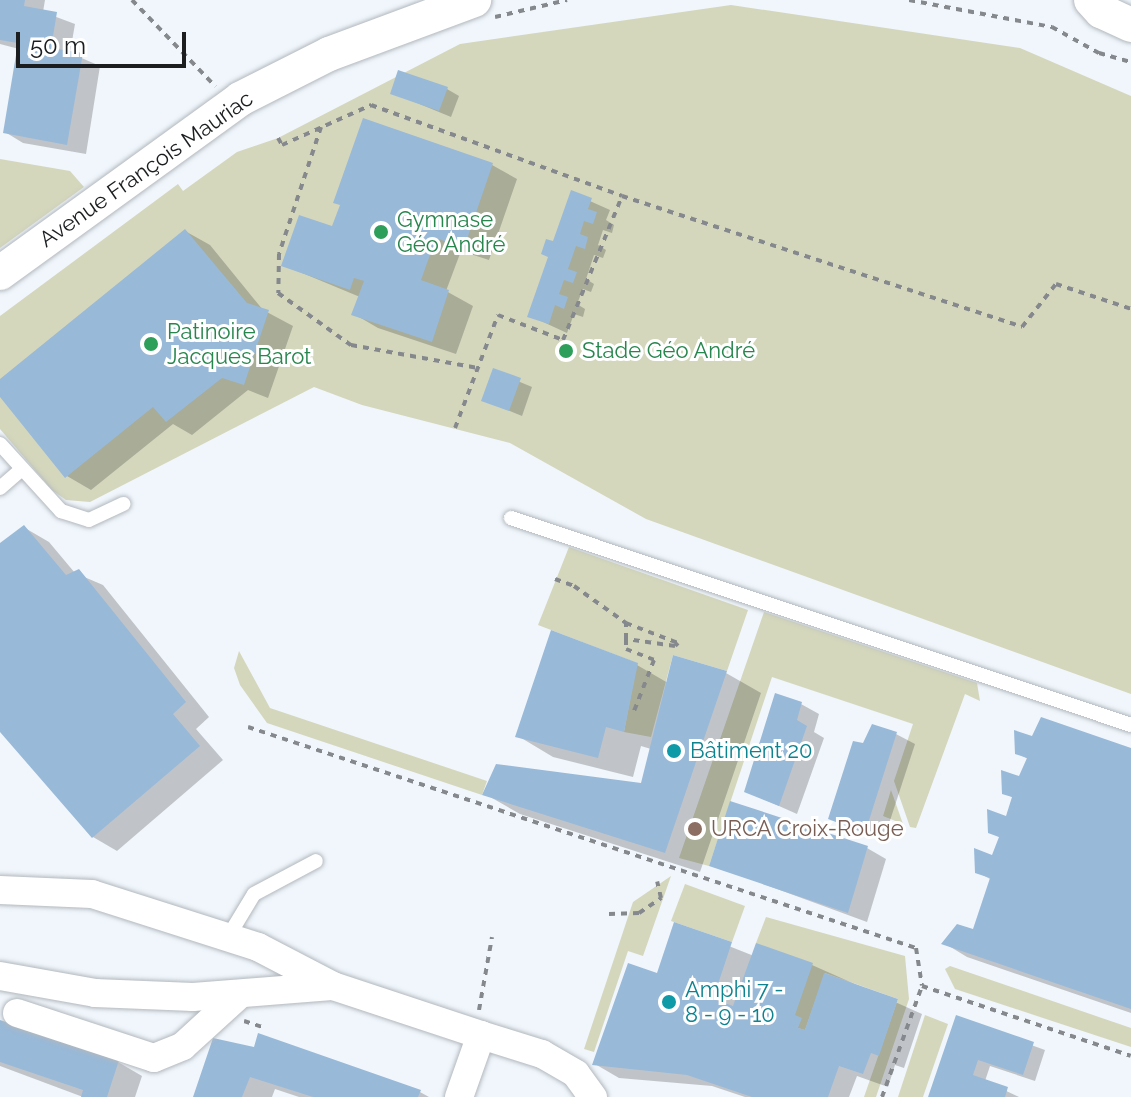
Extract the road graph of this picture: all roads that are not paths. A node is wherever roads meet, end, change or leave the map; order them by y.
1 (1091, 0) edge
2 (462, 7) edge
3 (1131, 25) edge
4 (0, 273) edge
5 (0, 444) edge
6 (22, 469) junction
7 (0, 488) edge
8 (123, 504) dead end
9 (511, 518) dead end
10 (1131, 725) edge
11 (316, 861) dead end
12 (0, 890) edge
13 (228, 937) junction
14 (258, 947) junction
15 (0, 976) edge
16 (333, 986) junction
17 (247, 993) junction
18 (17, 1013) dead end
19 (481, 1035) junction
20 (459, 1097) edge
21 (593, 1097) edge

1 - 3 street
2 - 4 street, Avenue François Mauriac
5 - 6 lane
6 - 7 lane
6 - 8 lane
9 - 10 lane
11 - 13 lane
12 - 13 street
13 - 14 street
14 - 16 street
14 - 17 street
15 - 17 street
16 - 17 street
16 - 19 street
17 - 18 street
19 - 20 street
19 - 21 street

